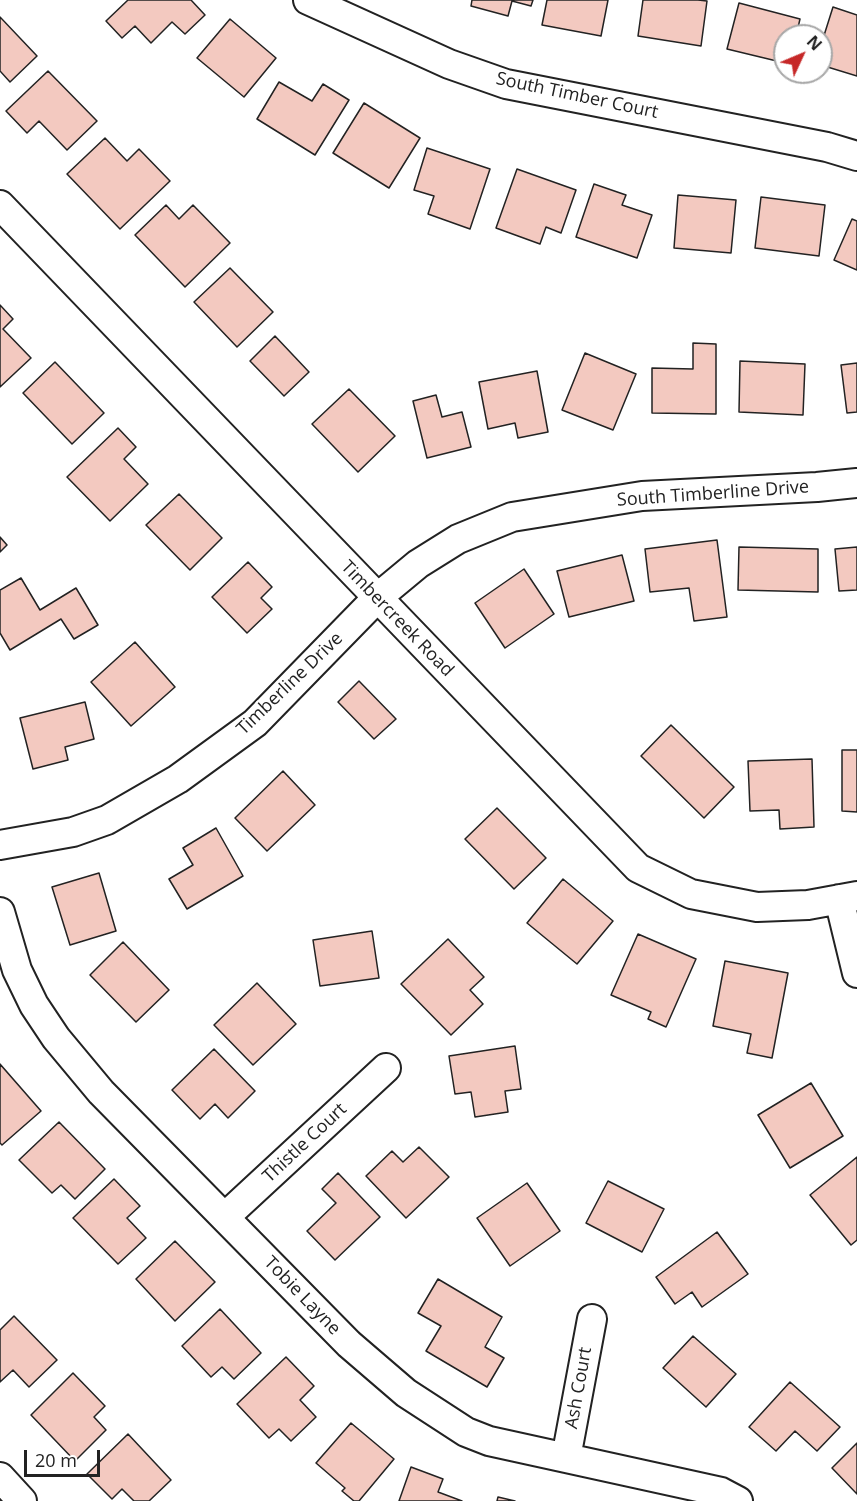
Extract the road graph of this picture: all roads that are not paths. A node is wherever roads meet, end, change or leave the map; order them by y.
1 (308, 0) edge
2 (857, 156) edge
3 (0, 205) edge
4 (857, 483) edge
5 (377, 598) junction
6 (0, 845) edge
7 (848, 898) edge
8 (0, 912) edge
9 (857, 973) edge
10 (386, 1068) dead end
11 (225, 1217) junction
12 (592, 1318) dead end
13 (566, 1458) junction
14 (0, 1477) edge
15 (22, 1501) edge
16 (738, 1501) edge

1 - 2 street, South Timber Court
3 - 5 street, Timbercreek Road
4 - 5 street, South Timberline Drive
5 - 6 street, Timberline Drive
5 - 7 street, Timbercreek Road
7 - 9 street
8 - 11 street, Tobie Layne
10 - 11 street, Thistle Court
11 - 13 street, Tobie Layne
12 - 13 street, Ash Court
13 - 16 street, Tobie Layne
14 - 15 street

